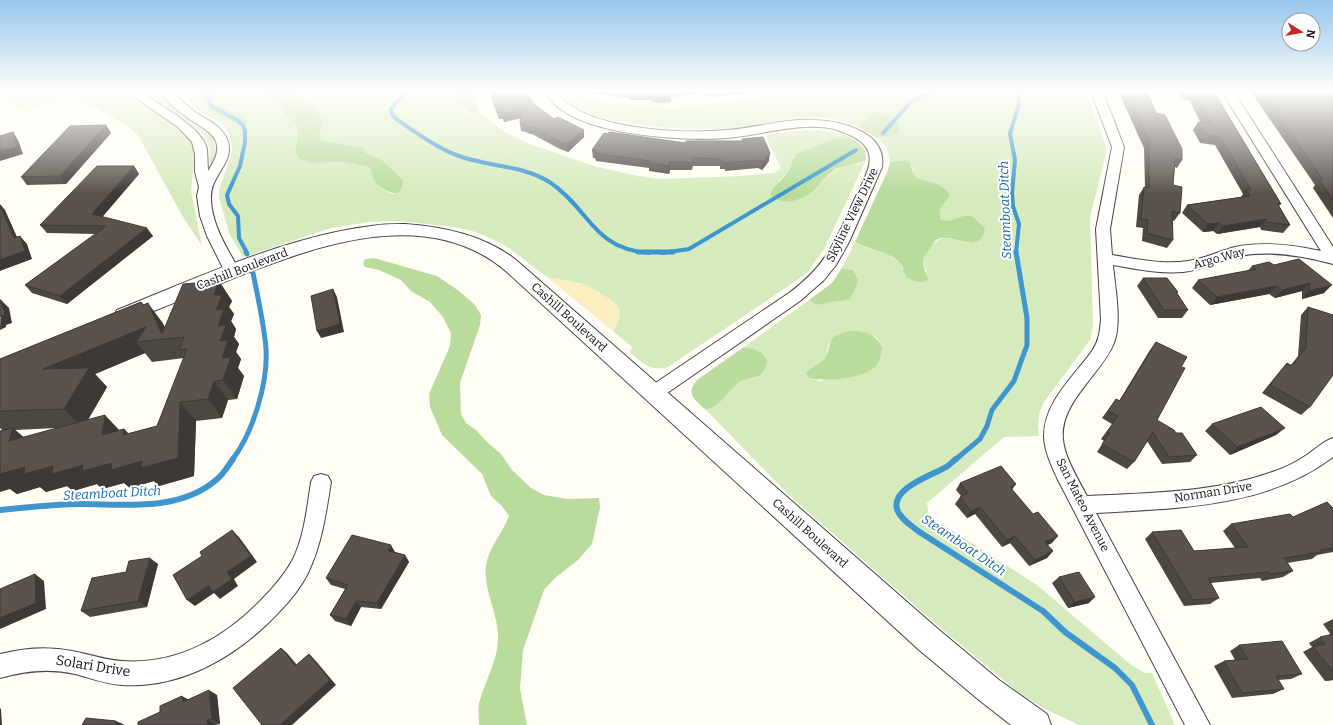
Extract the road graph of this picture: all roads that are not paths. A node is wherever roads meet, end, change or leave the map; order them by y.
1 (182, 126) edge
2 (210, 126) edge
3 (612, 126) edge
4 (787, 126) edge
5 (832, 126) edge
6 (1110, 126) edge
7 (1249, 126) edge
8 (205, 186) junction
9 (1105, 258) junction
10 (1333, 259) edge
11 (232, 272) junction
12 (110, 321) edge
13 (654, 393) junction
14 (1333, 446) edge
15 (321, 482) dead end
16 (1082, 506) junction
17 (0, 666) edge
18 (1036, 725) edge
19 (1198, 725) edge

1 - 8 street
2 - 8 street
3 - 4 street, Skyline View Drive
5 - 13 street, Skyline View Drive
6 - 9 street, San Mateo Avenue
7 - 10 street
8 - 11 street
9 - 10 street, Argo Way
9 - 16 street, San Mateo Avenue
11 - 12 street, Cashill Boulevard
11 - 13 street, Cashill Boulevard
13 - 18 street, Cashill Boulevard
14 - 16 street, Norman Drive
15 - 17 street, Solari Drive
16 - 19 street, San Mateo Avenue

